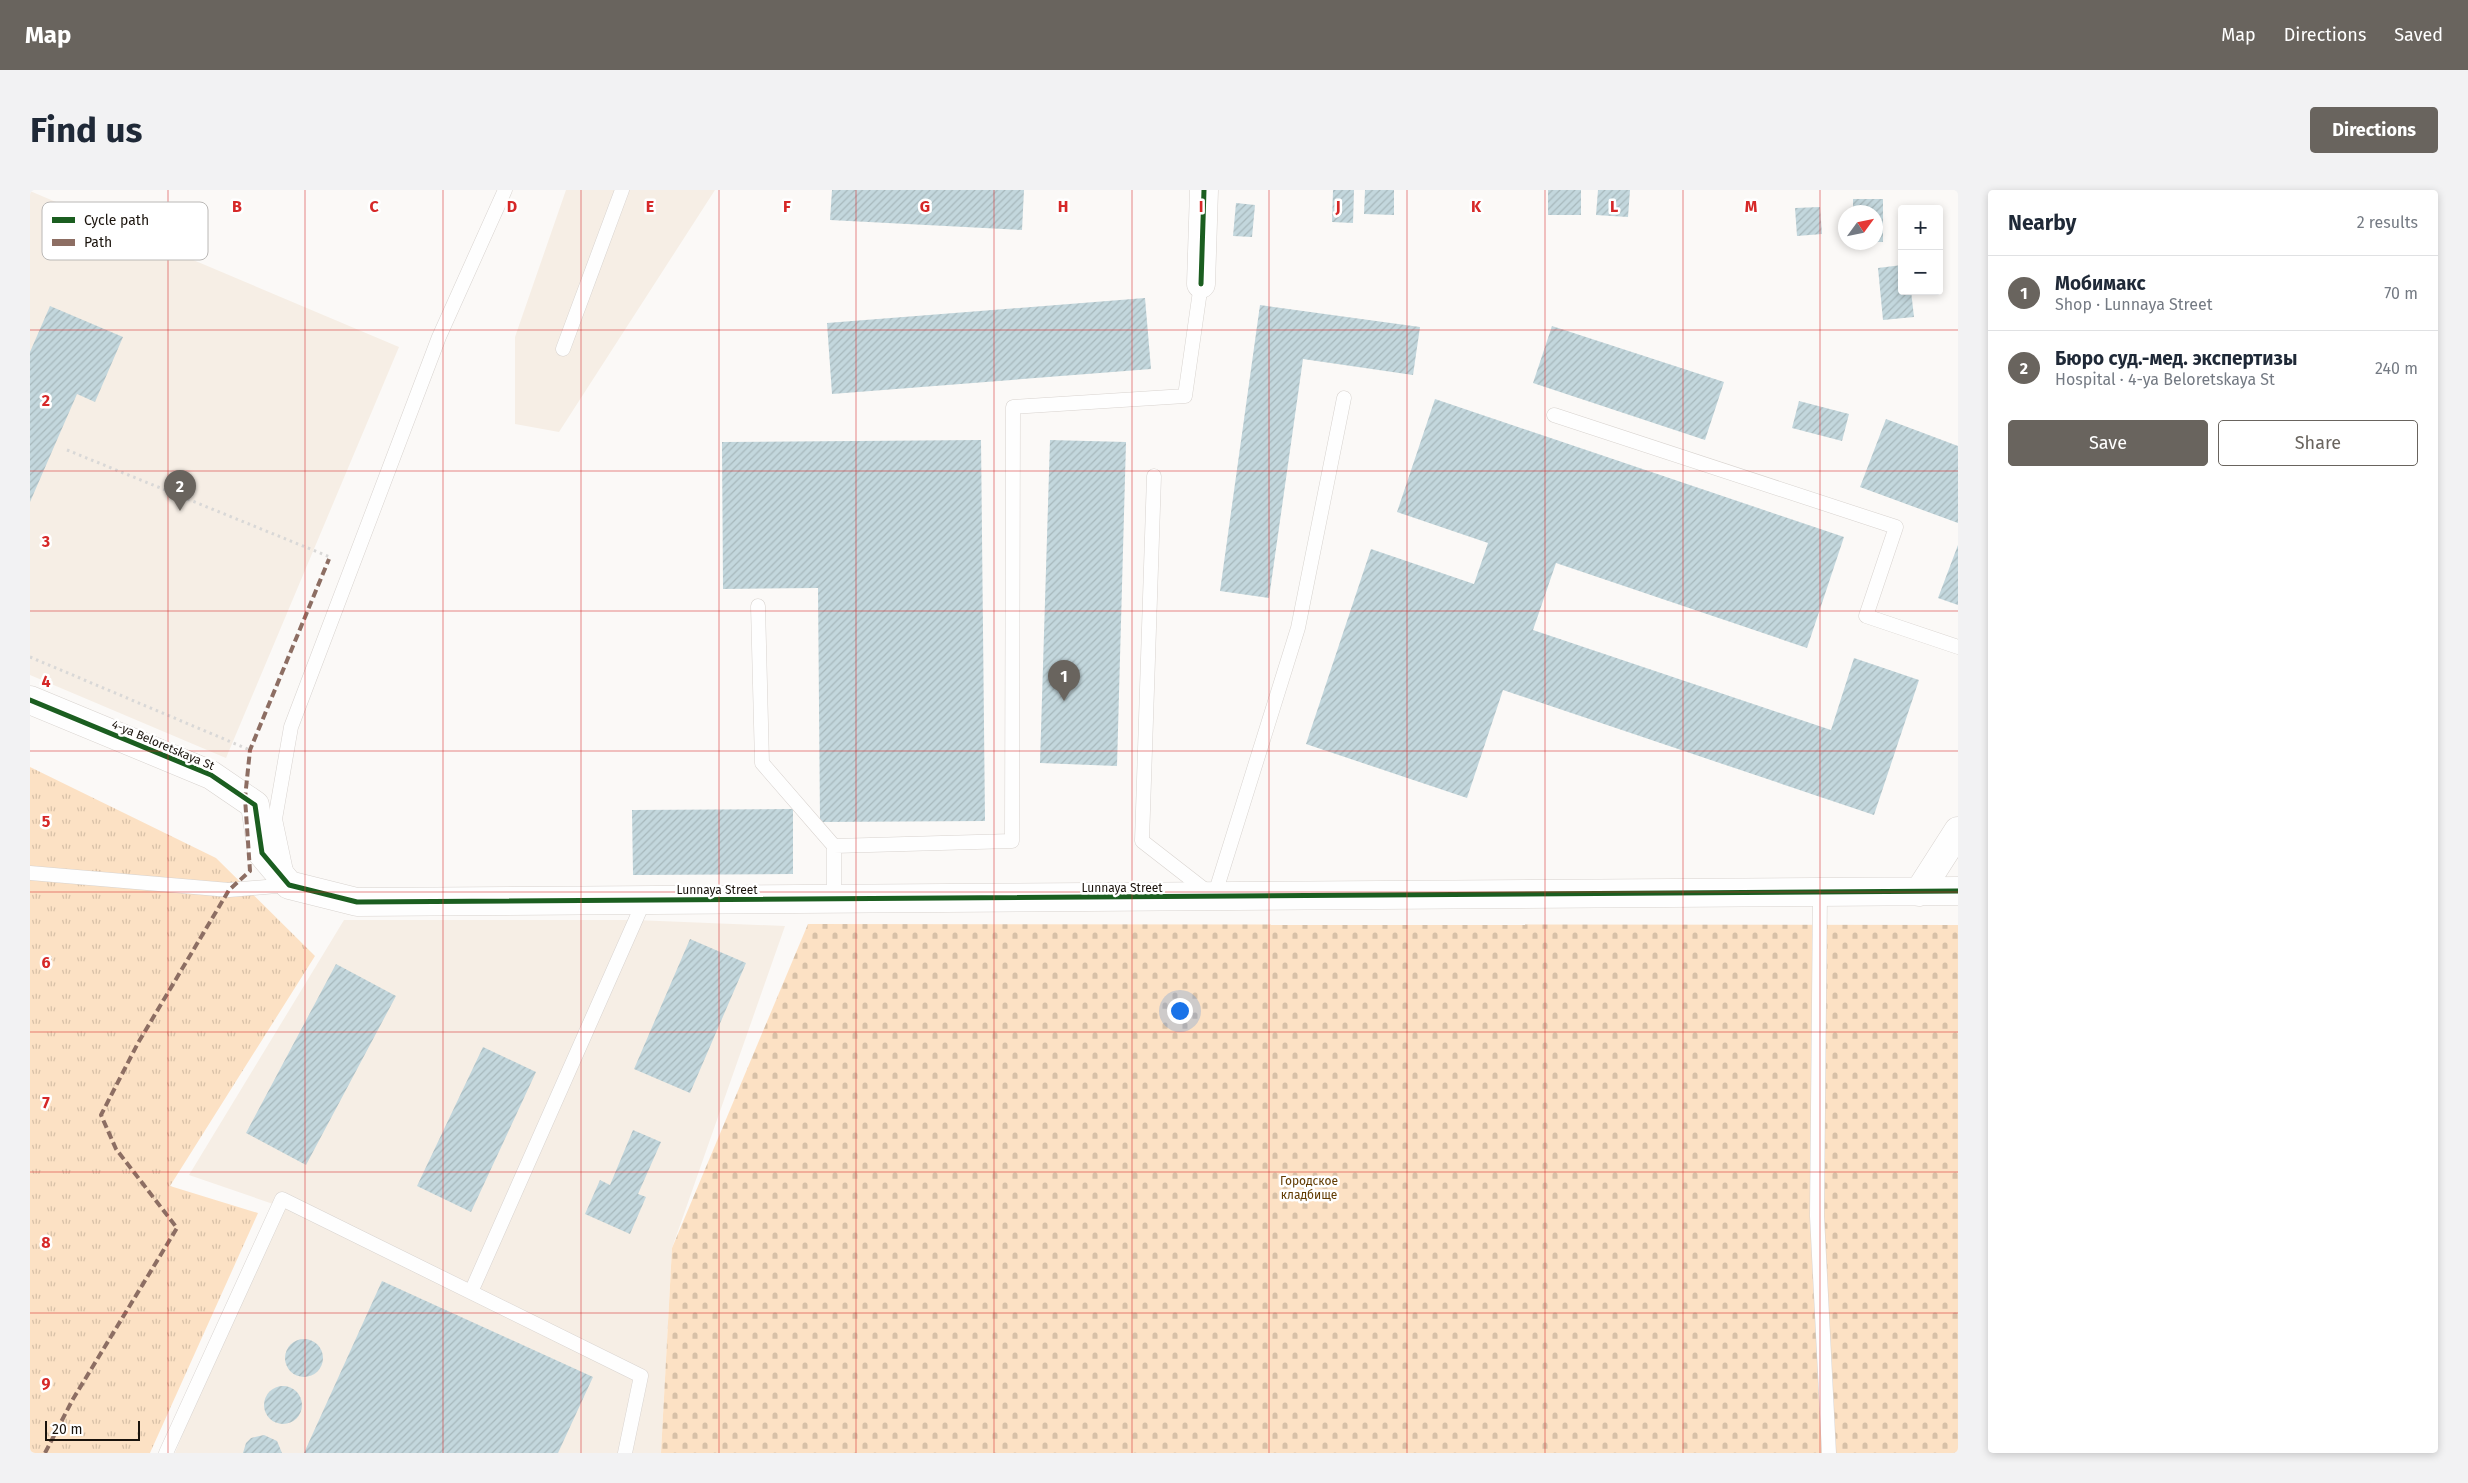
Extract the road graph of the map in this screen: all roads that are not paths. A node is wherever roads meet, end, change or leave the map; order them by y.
1 (505, 190) edge
2 (622, 190) edge
3 (1204, 190) edge
4 (1201, 284) joint
5 (562, 349) dead end
6 (1344, 398) dead end
7 (1554, 415) dead end
8 (1154, 476) dead end
9 (758, 606) dead end
10 (1958, 647) edge
11 (30, 700) edge
12 (1958, 831) edge
13 (834, 846) junction
14 (30, 873) edge
15 (289, 884) junction
16 (1958, 891) edge
17 (1919, 892) junction
18 (1820, 894) junction
19 (1214, 897) junction
20 (834, 900) junction
21 (644, 901) junction
22 (471, 1292) junction
23 (166, 1453) edge
24 (625, 1453) edge
25 (1829, 1453) edge

1 - 15 lane
2 - 5 lane
3 - 4 street
4 - 13 lane
6 - 19 lane
7 - 10 lane
8 - 19 lane
9 - 13 lane
11 - 15 street, 4-ya Beloretskaya St
12 - 17 street
13 - 20 lane
14 - 15 lane
15 - 21 street, Lunnaya Street
16 - 17 street, Lunnaya Street
17 - 18 street, Lunnaya Street
18 - 19 street, Lunnaya Street
18 - 25 lane
19 - 20 street, Lunnaya Street
20 - 21 street, Lunnaya Street
21 - 22 lane
22 - 23 lane
22 - 24 lane

